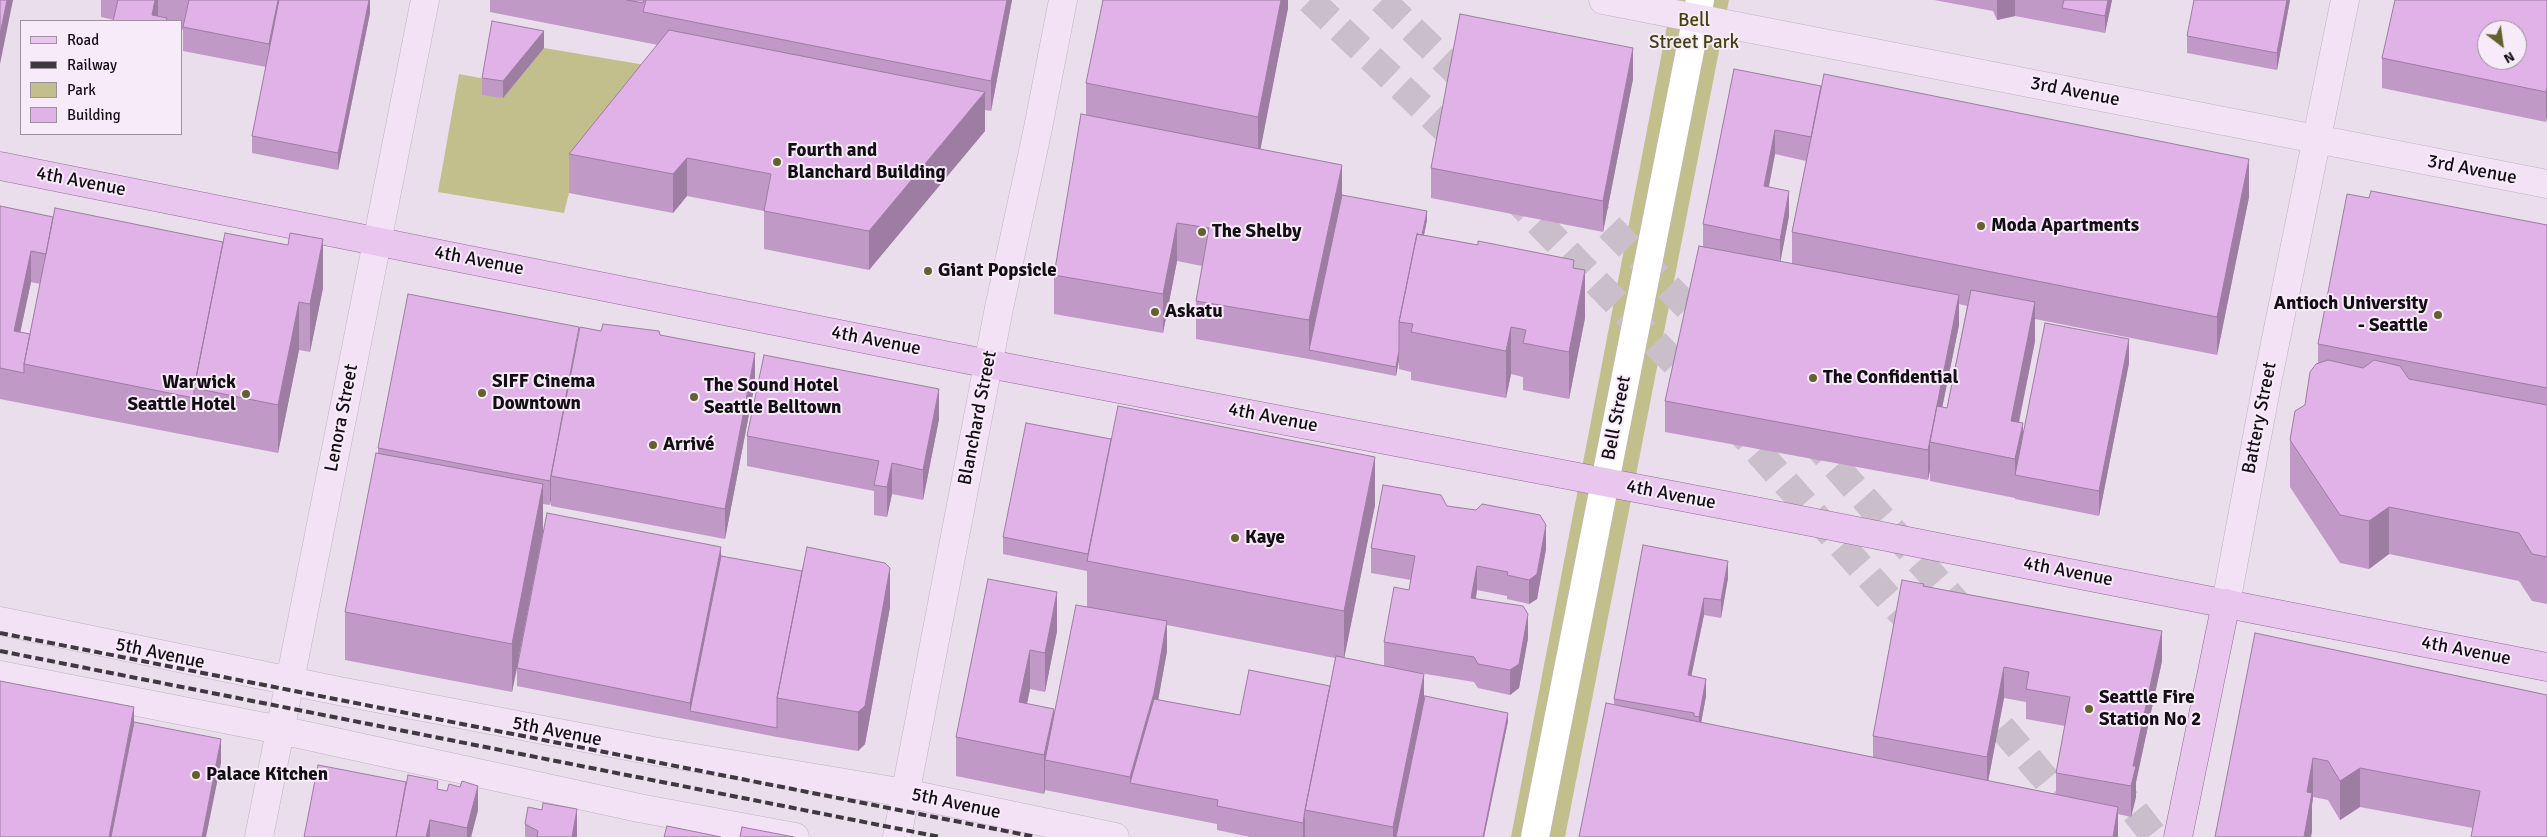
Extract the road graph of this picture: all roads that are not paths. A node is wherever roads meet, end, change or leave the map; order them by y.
1 (425, 0) edge
2 (1063, 0) edge
3 (1603, 0) edge
4 (2345, 0) edge
5 (1698, 9) edge
6 (2316, 140) junction
7 (0, 166) edge
8 (2547, 184) edge
9 (377, 240) junction
10 (989, 364) junction
11 (1604, 482) junction
12 (2226, 603) junction
13 (0, 621) edge
14 (2547, 667) edge
15 (0, 675) edge
16 (290, 681) junction
17 (280, 730) junction
18 (905, 793) junction
19 (259, 837) edge
20 (795, 837) edge
21 (896, 837) edge
22 (1115, 837) edge
23 (1535, 837) edge
24 (2178, 837) edge

1 - 9 main road, Lenora Street
2 - 10 main road, Blanchard Street
3 - 5 main road, 3rd Avenue
4 - 6 main road, Battery Street
5 - 6 main road, 3rd Avenue
5 - 11 street, Bell Street
6 - 8 main road, 3rd Avenue
6 - 12 main road, Battery Street
7 - 9 main road, 4th Avenue
9 - 10 main road, 4th Avenue
9 - 16 main road, Lenora Street
10 - 11 main road, 4th Avenue
10 - 18 main road, Blanchard Street
11 - 12 main road, 4th Avenue
11 - 23 street, Bell Street
12 - 14 main road, 4th Avenue
12 - 24 main road, Battery Street
13 - 16 main road, 5th Avenue
15 - 17 main road
16 - 17 main road, Lenora Street
16 - 18 main road, 5th Avenue
17 - 19 main road, Lenora Street
17 - 20 main road
18 - 21 main road, Blanchard Street
18 - 22 main road, 5th Avenue

